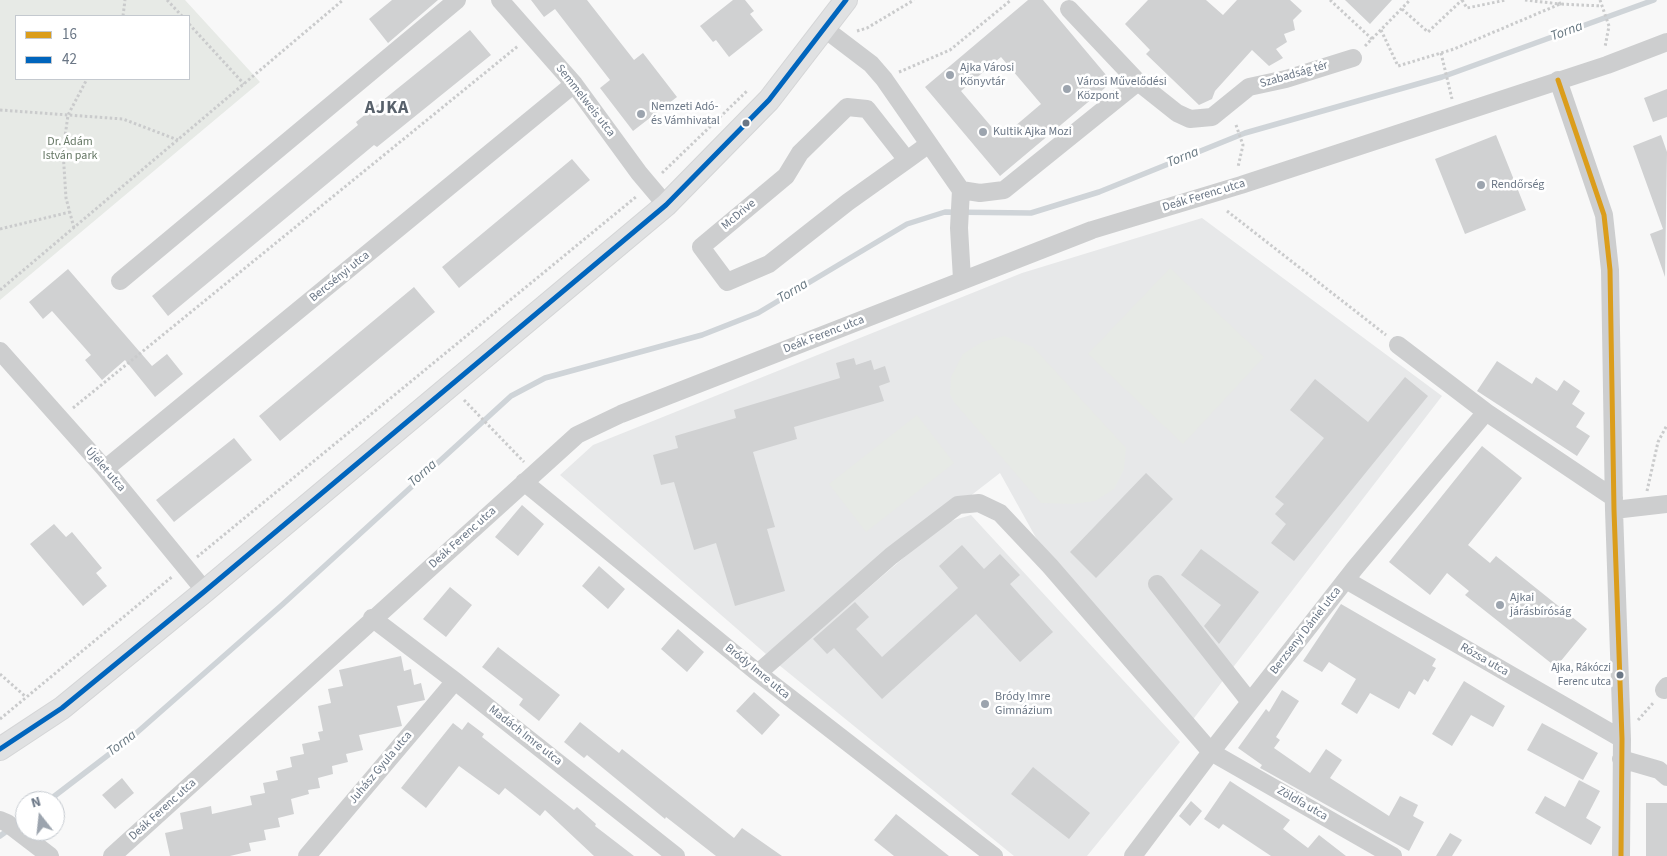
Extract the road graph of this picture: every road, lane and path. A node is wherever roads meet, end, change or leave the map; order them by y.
1 (125, 0) edge
2 (167, 0) edge
3 (342, 0) edge
4 (457, 0) edge
5 (500, 0) edge
6 (846, 0) edge
7 (914, 0) edge
8 (1011, 0) edge
9 (1330, 0) edge
10 (1410, 0) edge
11 (1462, 0) edge
12 (1506, 0) edge
13 (1525, 0) edge
14 (1600, 0) edge
15 (1559, 2) edge
16 (1602, 6) junction
17 (1069, 9) dead end
18 (1402, 9) junction
19 (123, 15) edge
20 (181, 15) edge
21 (190, 25) edge
22 (1609, 26) dead end
23 (1381, 30) junction
24 (830, 33) junction
25 (530, 36) junction
26 (1667, 42) edge
27 (1441, 53) junction
28 (1353, 58) dead end
29 (884, 78) junction
30 (86, 80) edge
31 (1558, 80) junction
32 (1138, 82) junction
33 (244, 84) junction
34 (574, 84) junction
35 (751, 88) dead end
36 (1449, 88) dead end
37 (0, 110) edge
38 (68, 115) junction
39 (1236, 125) dead end
40 (178, 140) junction
41 (929, 144) junction
42 (1243, 145) dead end
43 (907, 160) junction
44 (649, 186) junction
45 (961, 194) junction
46 (666, 205) junction
47 (1227, 211) dead end
48 (70, 212) junction
49 (74, 228) junction
50 (0, 229) edge
51 (962, 279) junction
52 (120, 281) dead end
53 (0, 290) edge
54 (1398, 345) joint
55 (0, 352) edge
56 (1486, 412) junction
57 (478, 413) dead end
58 (59, 420) junction
59 (1667, 425) edge
60 (105, 469) junction
61 (529, 478) junction
62 (1614, 504) junction
63 (1667, 504) edge
64 (1644, 506) junction
65 (186, 566) junction
66 (1346, 580) junction
67 (1157, 584) dead end
68 (206, 591) junction
69 (372, 618) junction
70 (758, 673) junction
71 (0, 674) edge
72 (455, 681) junction
73 (1665, 688) edge
74 (26, 697) junction
75 (1250, 702) junction
76 (0, 719) edge
77 (1622, 739) junction
78 (0, 749) edge
79 (1211, 752) junction
80 (1621, 759) junction
81 (1667, 777) edge
82 (0, 806) edge
83 (3, 821) edge
84 (40, 853) edge
85 (112, 856) edge
86 (307, 856) edge
87 (676, 856) edge
88 (994, 856) edge
89 (1133, 856) edge
90 (1393, 856) edge
91 (1621, 856) edge

1 - 19 path
2 - 20 path
3 - 33 path
4 - 52 street
5 - 25 street, Semmelweis utca
6 - 24 main road
7 - 24 path
8 - 29 path
9 - 23 path
10 - 18 path
11 - 12 path
11 - 18 path
13 - 15 path
14 - 16 path
15 - 16 path
15 - 27 path
16 - 22 path
17 - 32 street, Szabadság tér
18 - 23 path
21 - 33 path
23 - 27 path
24 - 29 street
24 - 46 main road
25 - 34 street, Semmelweis utca
25 - 58 path
26 - 31 street, Deák Ferenc utca
27 - 36 path
28 - 32 street, Szabadság tér
29 - 41 street
30 - 38 path
31 - 51 street, Deák Ferenc utca
31 - 62 street
32 - 45 street
33 - 40 path
34 - 44 street, Semmelweis utca
34 - 60 street, Bercsényi utca
35 - 44 path
37 - 38 path
38 - 40 path
38 - 48 path
39 - 42 path
40 - 49 path
41 - 43 street
41 - 45 street
43 - 43 street, McDrive
44 - 46 street, Semmelweis utca
44 - 65 path
45 - 51 street
46 - 68 main road
47 - 54 path
48 - 49 path
48 - 50 path
49 - 53 path
51 - 61 street, Deák Ferenc utca
54 - 56 street
55 - 58 street, Újélet utca
56 - 62 street
56 - 66 street, Berzsenyi Dániel utca
57 - 61 path
58 - 60 street, Újélet utca
59 - 64 path
60 - 65 street, Újélet utca
61 - 69 street, Deák Ferenc utca
61 - 70 street, Bródy Imre utca
62 - 64 street
62 - 77 street
63 - 64 street
65 - 68 street, Újélet utca
65 - 74 path
66 - 75 street, Berzsenyi Dániel utca
66 - 77 street, Rózsa utca
67 - 75 street
68 - 78 main road
69 - 72 street, Madách Imre utca
69 - 85 street, Deák Ferenc utca
70 - 79 street, Zöldfa utca
70 - 88 street, Bródy Imre utca
71 - 74 path
72 - 86 street, Juhász Gyula utca
72 - 87 street, Madách Imre utca
73 - 77 path
74 - 76 path
75 - 79 street, Berzsenyi Dániel utca
77 - 80 street
79 - 89 street, Berzsenyi Dániel utca
79 - 90 street, Zöldfa utca
80 - 81 street
80 - 91 street
82 - 83 street
83 - 84 street

